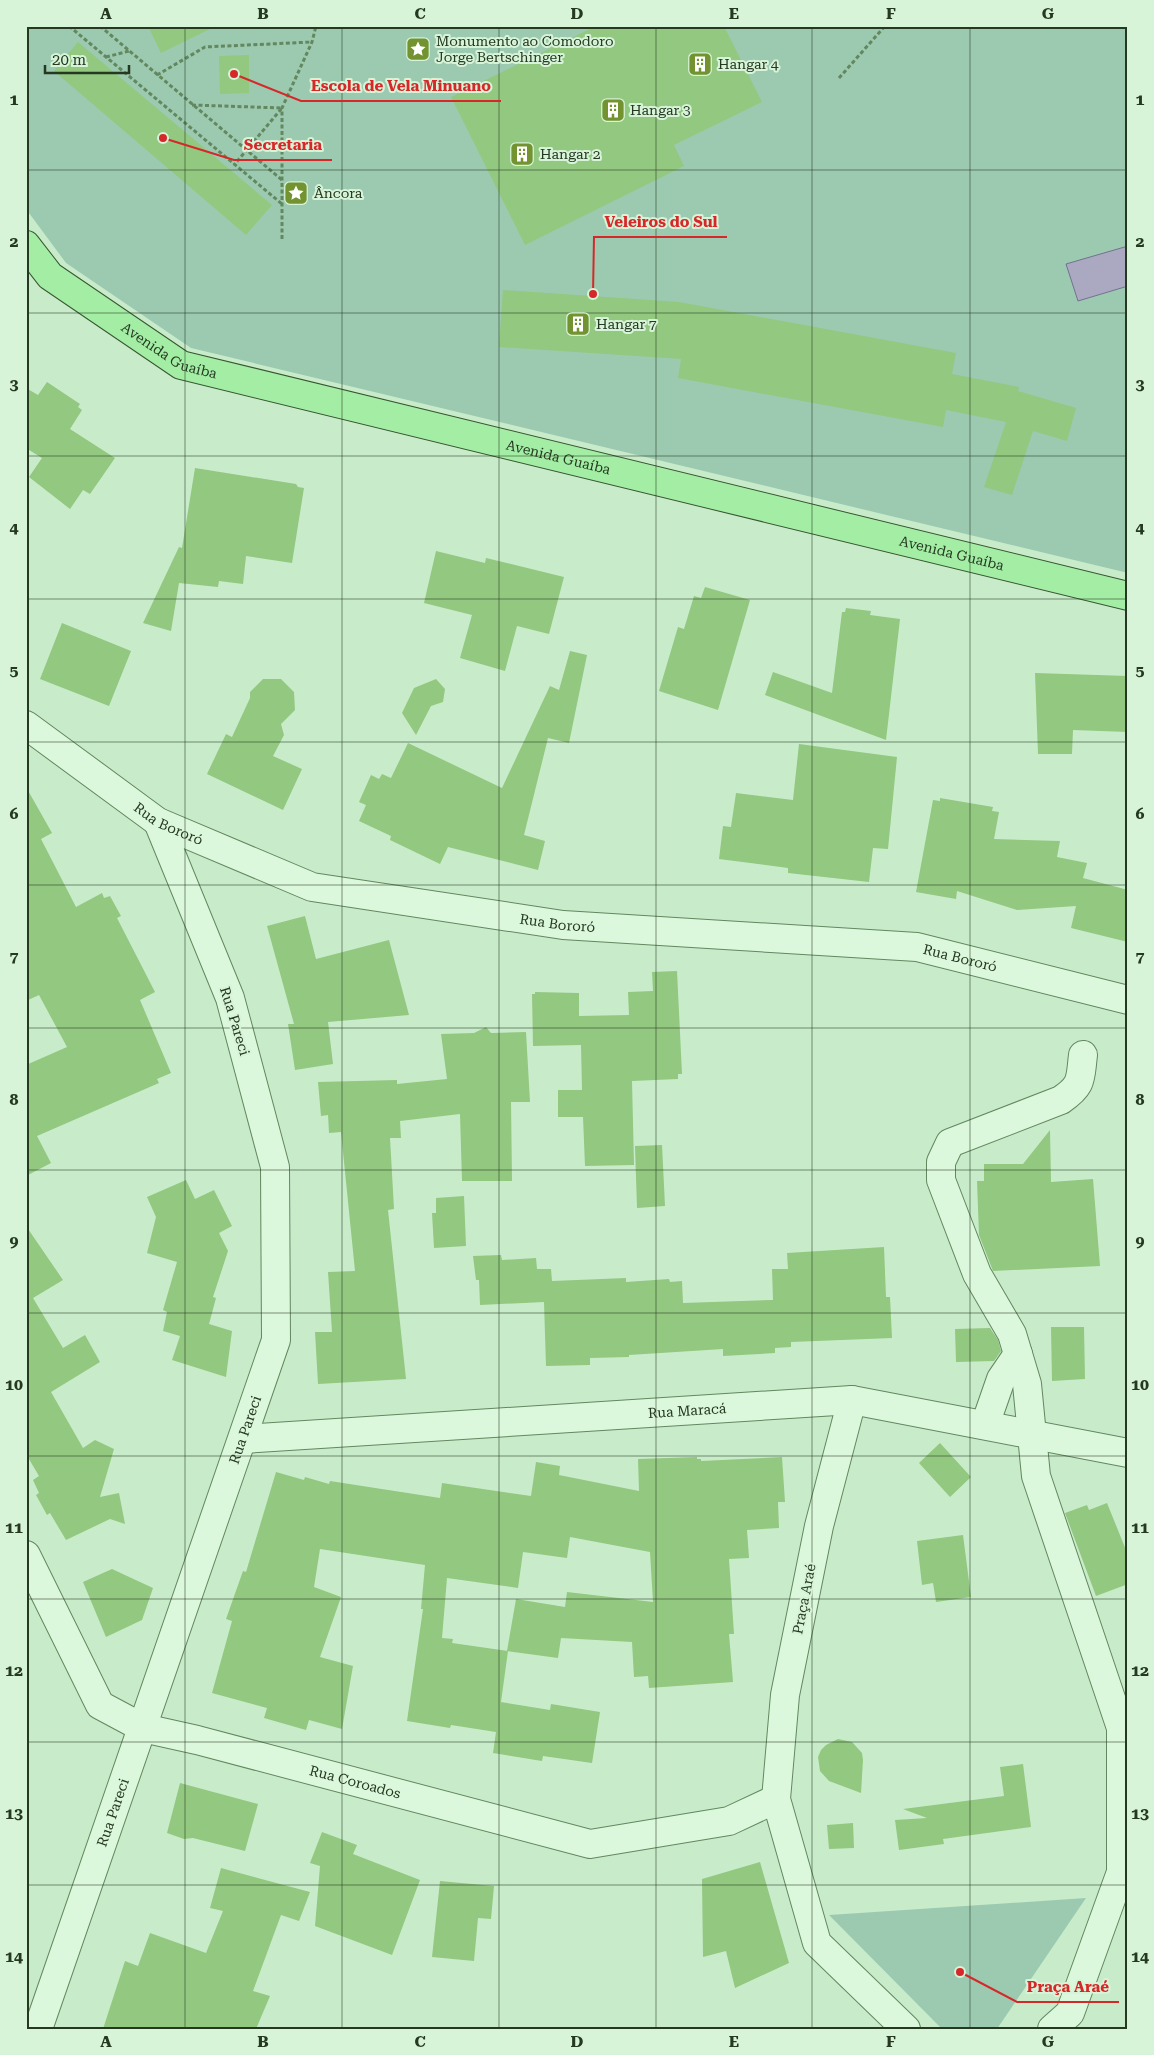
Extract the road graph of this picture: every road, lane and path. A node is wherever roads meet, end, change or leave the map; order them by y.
1 (69, 26) edge
2 (100, 26) edge
3 (316, 26) edge
4 (885, 26) edge
5 (312, 42) junction
6 (129, 51) junction
7 (106, 57) junction
8 (157, 75) junction
9 (839, 78) dead end
10 (192, 105) junction
11 (282, 108) junction
12 (246, 150) junction
13 (234, 165) junction
14 (282, 180) junction
15 (282, 204) junction
16 (282, 238) dead end
17 (26, 245) edge
18 (1128, 596) edge
19 (26, 725) edge
20 (158, 822) junction
21 (1128, 1000) edge
22 (1083, 1055) dead end
23 (1018, 1354) junction
24 (852, 1400) junction
25 (985, 1425) junction
26 (1032, 1434) junction
27 (243, 1438) junction
28 (1128, 1453) edge
29 (26, 1555) edge
30 (143, 1728) junction
31 (776, 1799) junction
32 (38, 2029) edge
33 (906, 2029) edge
34 (1052, 2029) edge

1 - 7 path
2 - 6 path
3 - 5 path
4 - 9 path
5 - 8 path
5 - 11 path
6 - 7 path
6 - 8 path
7 - 13 path
8 - 10 path
10 - 11 path
10 - 12 path
11 - 12 path
11 - 14 path
12 - 13 path
12 - 14 path
13 - 15 path
14 - 15 path
15 - 16 path
17 - 18 main road, Avenida Guaíba
19 - 20 street, Rua Bororó
20 - 21 street, Rua Bororó
20 - 27 street, Rua Pareci
22 - 23 street
23 - 25 street
23 - 26 street
24 - 25 street, Rua Maracá
24 - 27 street, Rua Maracá
24 - 31 street, Praça Araé
25 - 26 street, Rua Maracá
26 - 28 street, Rua Maracá
26 - 34 street
27 - 30 street, Rua Pareci
29 - 30 street, Rua Coroados
30 - 31 street, Rua Coroados
30 - 32 street, Rua Pareci
31 - 33 street, Praça Araé

